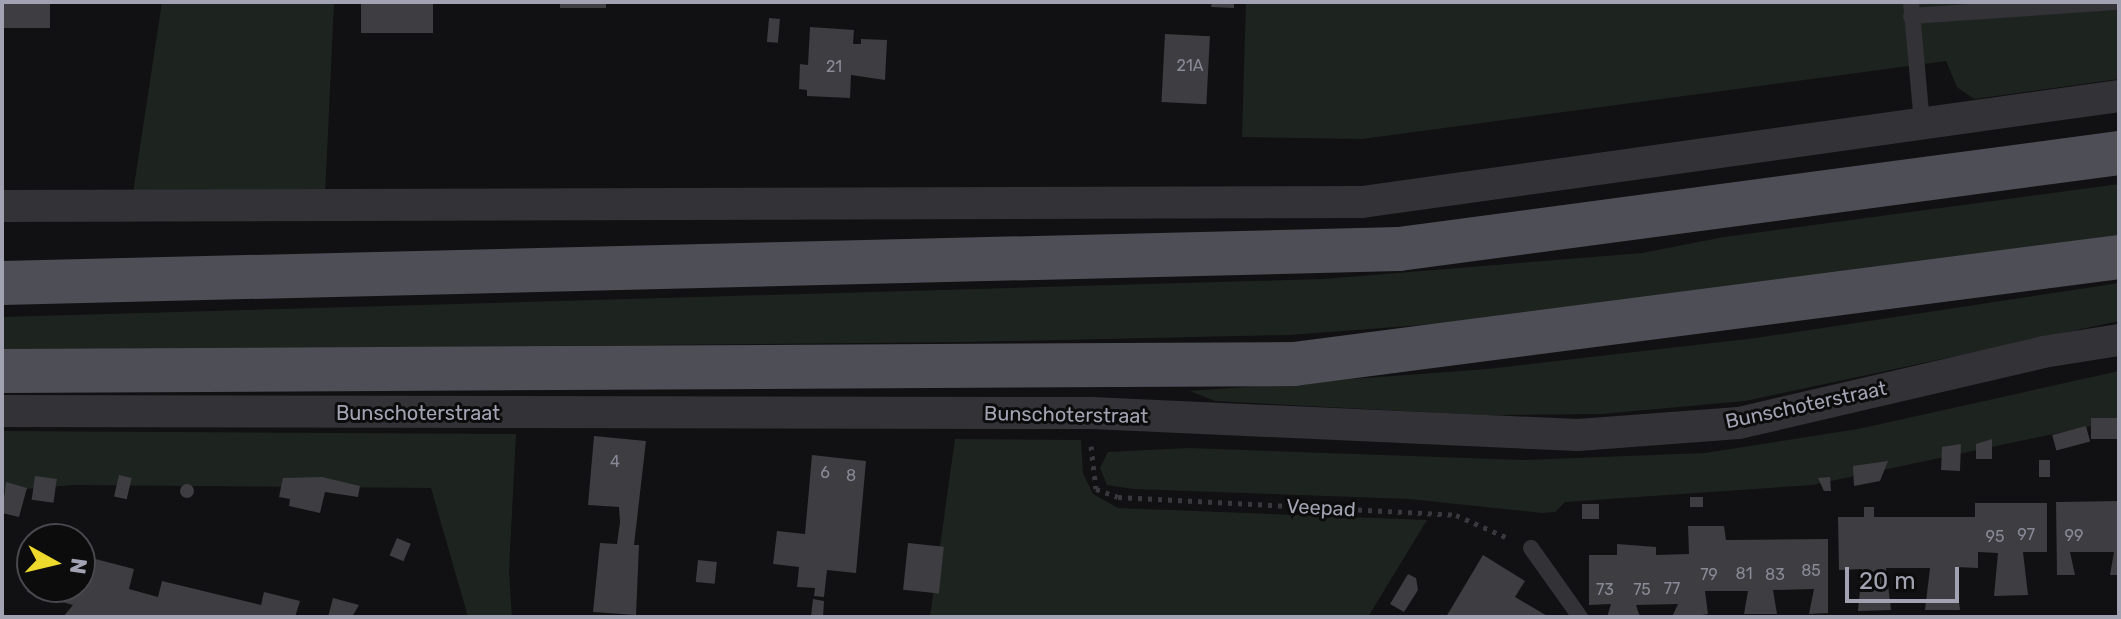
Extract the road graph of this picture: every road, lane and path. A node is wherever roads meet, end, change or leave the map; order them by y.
1 (2119, 2) edge
2 (1911, 9) edge
3 (2119, 96) edge
4 (1922, 124) junction
5 (2119, 153) edge
6 (2, 206) edge
7 (2119, 257) edge
8 (2, 283) edge
9 (2119, 340) edge
10 (2, 371) edge
11 (2, 411) edge
12 (1092, 413) junction
13 (1531, 548) joint
14 (1580, 617) edge

1 - 2 lane
2 - 4 lane
3 - 4 street
4 - 6 street
5 - 8 main road
7 - 10 main road
9 - 12 street, Bunschoterstraat
11 - 12 street, Bunschoterstraat
12 - 13 path, Veepad
13 - 14 lane

